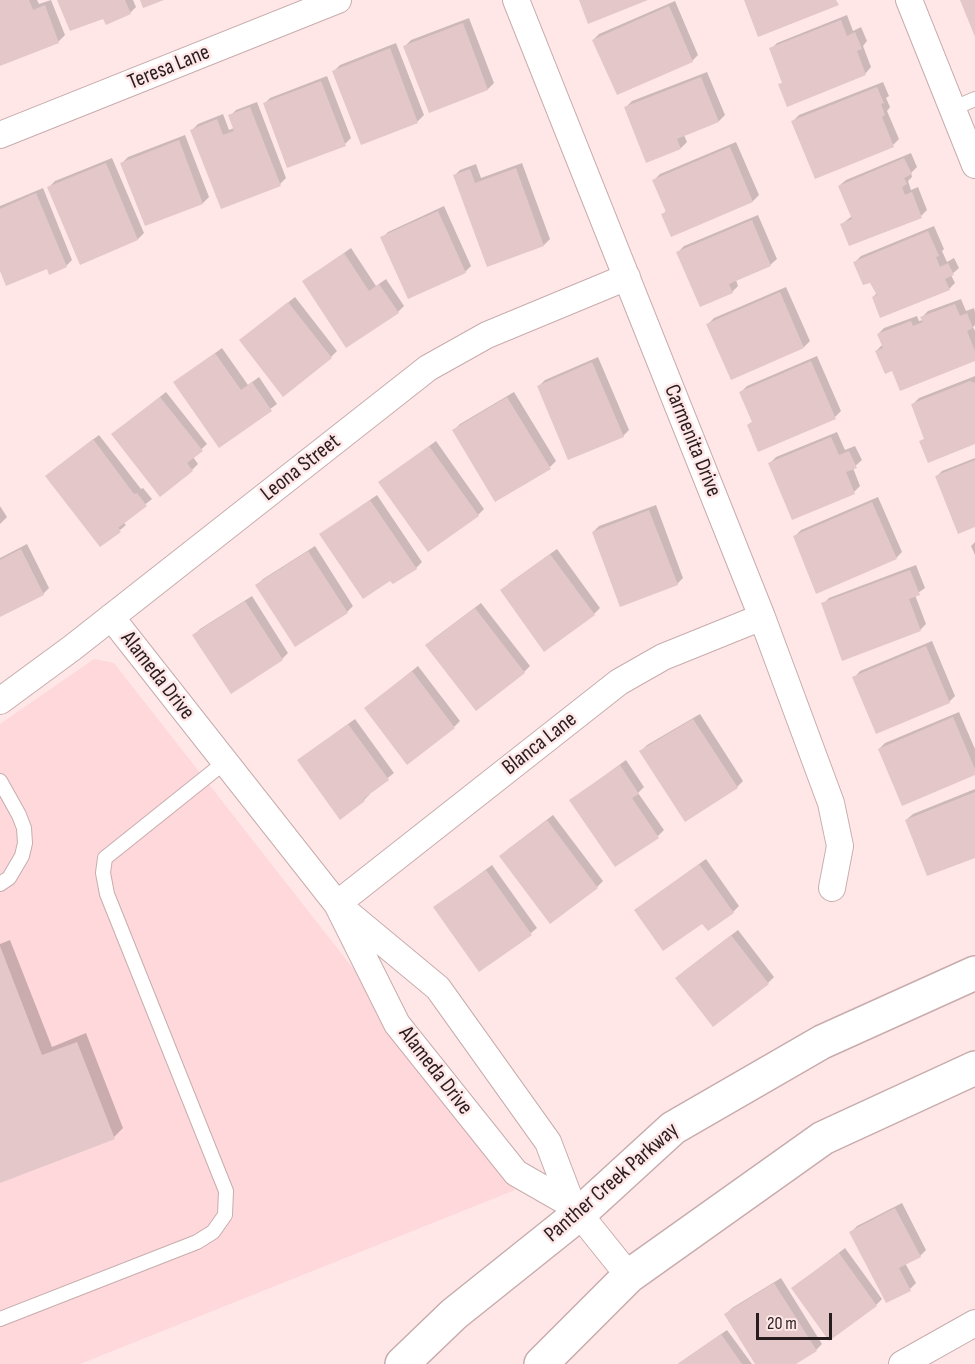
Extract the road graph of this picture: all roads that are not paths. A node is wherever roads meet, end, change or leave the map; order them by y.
1 (338, 0) edge
2 (516, 0) edge
3 (909, 0) edge
4 (964, 104) edge
5 (0, 135) edge
6 (975, 165) edge
7 (627, 277) junction
8 (111, 617) junction
9 (762, 617) junction
10 (0, 701) edge
11 (225, 762) junction
12 (0, 781) edge
13 (6, 803) edge
14 (0, 884) edge
15 (832, 888) dead end
16 (337, 904) junction
17 (975, 973) edge
18 (975, 1068) edge
19 (575, 1210) junction
20 (629, 1276) junction
21 (0, 1319) edge
22 (975, 1323) edge
23 (402, 1364) edge
24 (542, 1364) edge
25 (902, 1364) edge

1 - 5 street, Teresa Lane
2 - 7 street, Carmenita Drive
3 - 4 street
4 - 6 street
7 - 8 street, Leona Street
7 - 9 street, Carmenita Drive
8 - 10 street, Leona Street
8 - 11 street, Alameda Drive
9 - 15 street, Carmenita Drive
9 - 16 street, Blanca Lane
11 - 16 street, Alameda Drive
11 - 21 lane
12 - 13 lane
13 - 14 lane
16 - 19 street, Alameda Drive
16 - 19 street, Alameda Drive
17 - 19 main road, Panther Creek Parkway
18 - 20 main road
19 - 20 street, Alameda Drive
19 - 23 main road, Panther Creek Parkway
20 - 24 main road
22 - 25 street

